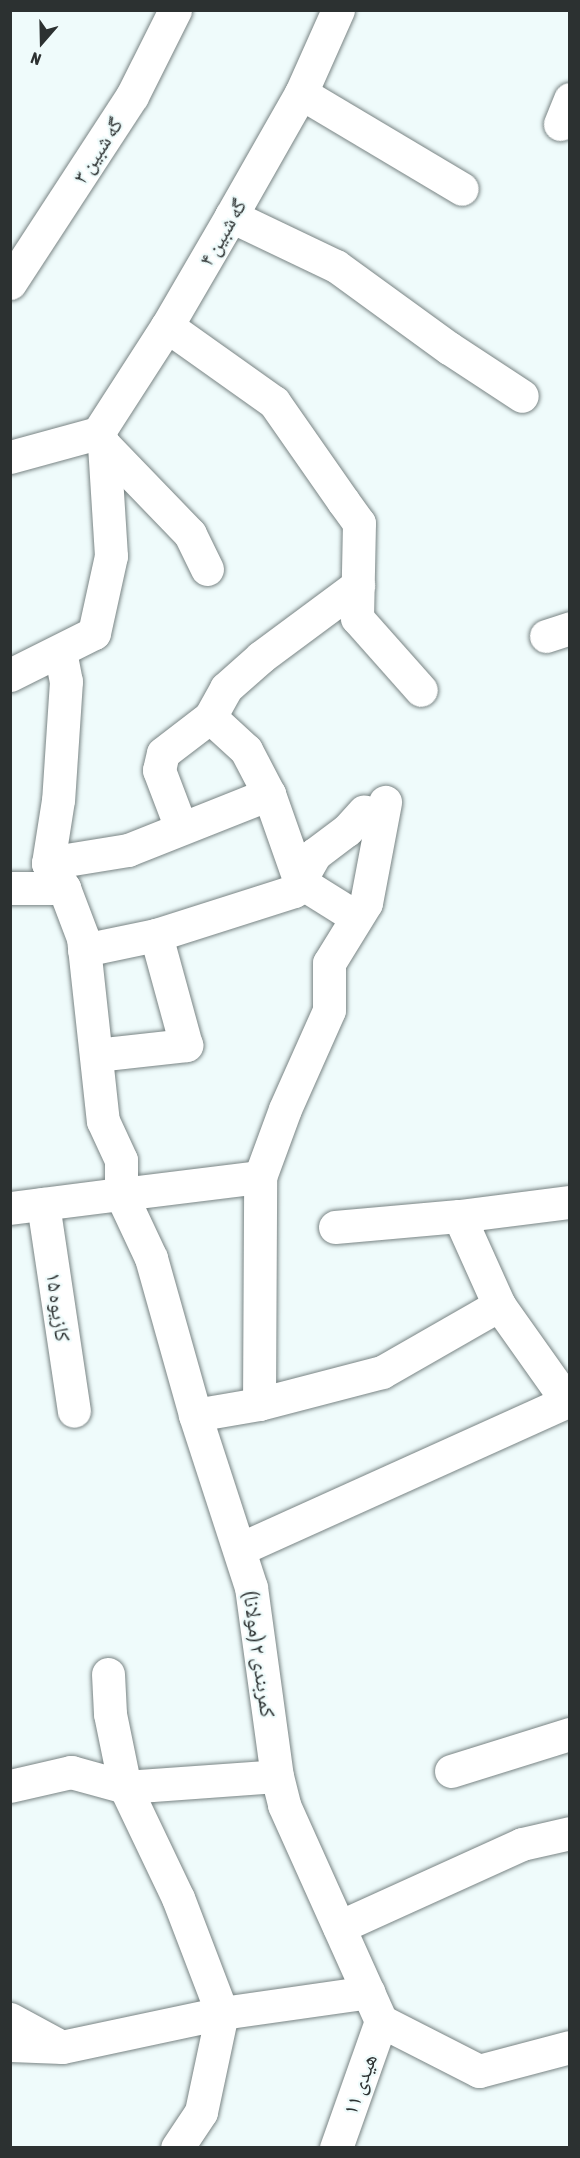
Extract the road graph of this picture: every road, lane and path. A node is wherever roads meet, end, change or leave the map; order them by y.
1 (175, 10) edge
2 (338, 10) edge
3 (301, 93) junction
4 (462, 189) dead end
5 (231, 216) junction
6 (10, 284) edge
7 (167, 326) junction
8 (522, 396) dead end
9 (101, 439) junction
10 (15, 450) edge
11 (207, 568) dead end
12 (358, 585) junction
13 (60, 651) junction
14 (10, 675) edge
15 (421, 690) dead end
16 (210, 717) junction
17 (269, 794) junction
18 (181, 828) junction
19 (56, 876) junction
20 (300, 882) junction
21 (10, 888) edge
22 (356, 917) junction
23 (156, 935) junction
24 (84, 950) junction
25 (96, 1055) junction
26 (260, 1177) junction
27 (121, 1194) junction
28 (570, 1202) edge
29 (43, 1204) junction
30 (10, 1208) edge
31 (459, 1216) junction
32 (335, 1227) dead end
33 (499, 1305) junction
34 (568, 1401) edge
35 (259, 1404) junction
36 (74, 1411) dead end
37 (195, 1415) junction
38 (240, 1549) junction
39 (108, 1674) dead end
40 (570, 1734) edge
41 (451, 1771) dead end
42 (277, 1776) junction
43 (10, 1785) edge
44 (125, 1787) junction
45 (570, 1833) edge
46 (339, 1928) junction
47 (375, 2007) junction
48 (222, 2013) junction
49 (10, 2019) edge
50 (10, 2045) edge
51 (62, 2047) junction
52 (570, 2047) edge
53 (177, 2148) edge
54 (336, 2148) edge

1 - 6 street, گه شبین ۳
2 - 3 street, گه شبین ۴
3 - 4 street
3 - 5 street, گه شبین ۴
5 - 7 street, گه شبین ۴
5 - 8 street
7 - 9 street, گه شبین ۴
7 - 12 street
9 - 10 street
9 - 11 street
9 - 13 street
12 - 15 street
12 - 16 street
13 - 14 street
13 - 19 street
16 - 17 street
16 - 18 street
17 - 18 street
17 - 20 street
18 - 19 street
19 - 21 street
19 - 24 street
20 - 22 street
20 - 22 street
20 - 23 street
22 - 26 street
23 - 24 street
23 - 25 street
24 - 25 street
25 - 27 street
26 - 27 street
26 - 35 street
27 - 29 street
27 - 37 street, کمربندی ۲ (مولانا)
28 - 31 street
29 - 30 street
29 - 36 street, کازیوه ۱۵
31 - 32 street
31 - 33 street
33 - 34 street
33 - 35 street
34 - 38 street
35 - 37 street
37 - 38 street, کمربندی ۲ (مولانا)
38 - 42 street, کمربندی ۲ (مولانا)
39 - 44 street
40 - 41 street
42 - 44 street
42 - 46 street, کمربندی ۲ (مولانا)
43 - 44 street
44 - 48 street
45 - 46 street
46 - 47 street, کمربندی ۲ (مولانا)
47 - 48 street
47 - 52 street
47 - 54 street, هیدی ۱۱
48 - 51 street
48 - 53 street
49 - 51 street
50 - 51 street

